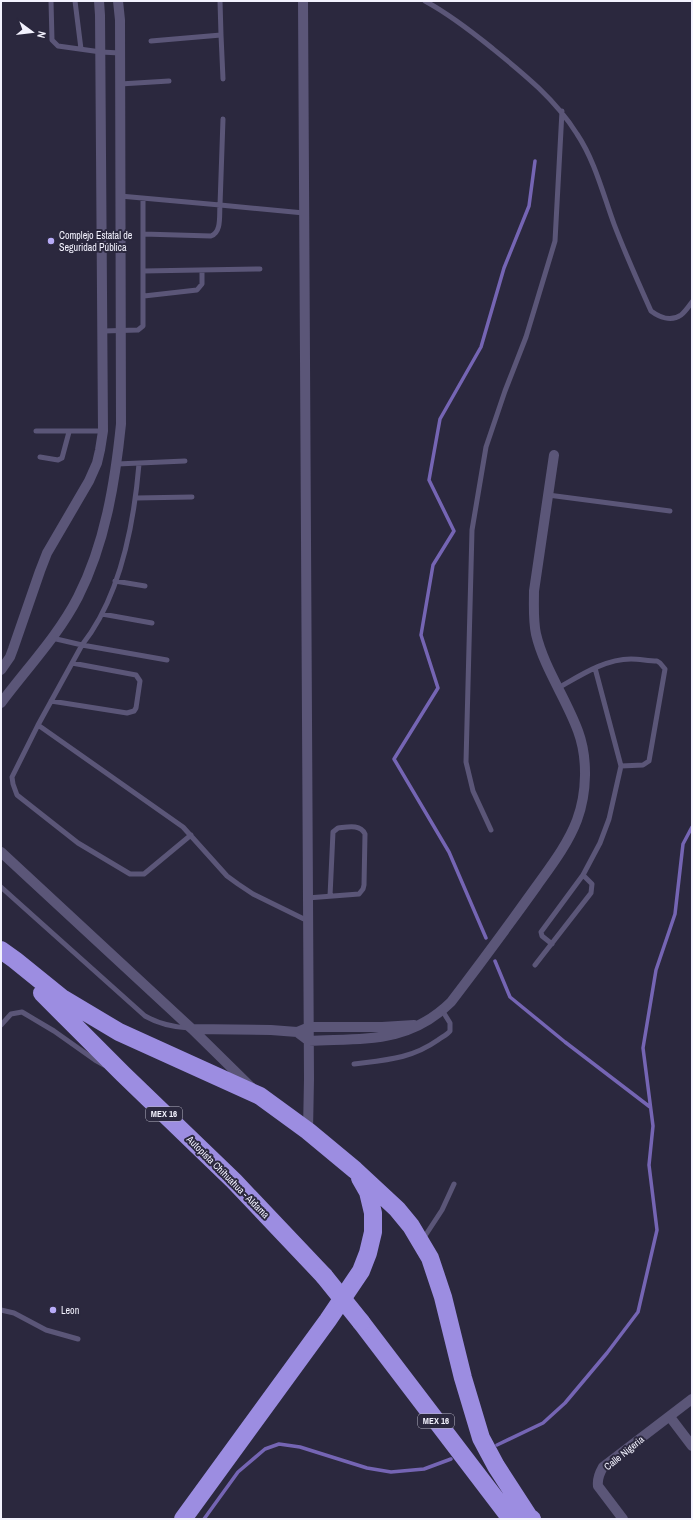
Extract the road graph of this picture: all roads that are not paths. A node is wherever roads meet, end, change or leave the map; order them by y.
1 (51, 1) edge
2 (75, 1) edge
3 (99, 1) edge
4 (118, 1) edge
5 (220, 1) edge
6 (303, 1) edge
7 (425, 1) edge
8 (221, 35) junction
9 (151, 41) dead end
10 (81, 49) junction
11 (100, 52) junction
12 (120, 53) junction
13 (223, 79) dead end
14 (170, 81) dead end
15 (120, 84) junction
16 (562, 112) junction
17 (223, 119) dead end
18 (120, 196) junction
19 (143, 199) junction
20 (220, 205) junction
21 (304, 214) junction
22 (143, 234) junction
23 (260, 269) dead end
24 (202, 270) junction
25 (143, 271) junction
26 (144, 296) junction
27 (692, 302) edge
28 (103, 331) junction
29 (120, 331) junction
30 (36, 431) dead end
31 (103, 431) junction
32 (68, 432) junction
33 (554, 455) dead end
34 (40, 457) dead end
35 (185, 461) dead end
36 (117, 464) junction
37 (139, 464) junction
38 (548, 495) junction
39 (192, 497) dead end
40 (136, 498) junction
41 (670, 511) dead end
42 (115, 581) junction
43 (145, 586) dead end
44 (102, 614) junction
45 (152, 623) dead end
46 (52, 638) junction
47 (82, 645) junction
48 (168, 660) dead end
49 (72, 664) junction
50 (595, 668) junction
51 (1, 670) edge
52 (558, 688) junction
53 (51, 702) junction
54 (1, 703) edge
55 (38, 725) junction
56 (621, 766) junction
57 (491, 830) dead end
58 (191, 835) junction
59 (1, 852) edge
60 (583, 875) junction
61 (1, 887) edge
62 (330, 896) junction
63 (307, 898) junction
64 (308, 921) junction
65 (552, 944) junction
66 (1, 950) edge
67 (1, 954) edge
68 (535, 965) dead end
69 (442, 1010) junction
70 (422, 1024) junction
71 (1, 1025) edge
72 (309, 1027) junction
73 (192, 1029) junction
74 (298, 1032) junction
75 (309, 1041) junction
76 (354, 1064) dead end
77 (123, 1074) junction
78 (260, 1096) junction
79 (308, 1131) junction
80 (355, 1170) junction
81 (454, 1184) dead end
82 (421, 1241) junction
83 (1, 1310) edge
84 (78, 1339) dead end
85 (692, 1399) edge
86 (670, 1416) junction
87 (692, 1446) edge
88 (183, 1519) edge
89 (511, 1519) edge
90 (532, 1519) edge
91 (623, 1519) edge

1 - 10 lane
2 - 10 lane
3 - 11 street
4 - 12 street
5 - 8 lane
6 - 21 street
7 - 16 lane
8 - 9 lane
8 - 13 lane
10 - 11 lane
11 - 12 lane
11 - 28 street
12 - 15 street
14 - 15 lane
15 - 18 street
16 - 27 lane
16 - 57 lane
17 - 20 lane
18 - 19 lane
18 - 29 street
19 - 20 lane
19 - 22 lane
20 - 21 lane
20 - 22 lane
21 - 63 street
22 - 25 lane
23 - 24 lane
24 - 25 lane
24 - 26 lane
25 - 26 lane
26 - 29 lane
28 - 29 lane
28 - 31 street
29 - 36 street
30 - 32 lane
31 - 32 lane
31 - 51 street
32 - 34 lane
33 - 38 street
35 - 37 lane
36 - 37 lane
36 - 46 street
37 - 40 lane
38 - 41 lane
38 - 52 street
39 - 40 lane
40 - 42 lane
42 - 43 lane
42 - 44 lane
44 - 45 lane
44 - 47 lane
46 - 47 lane
46 - 54 street
47 - 48 lane
47 - 49 lane
49 - 53 lane
49 - 53 lane
50 - 52 lane
50 - 56 lane
50 - 56 lane
52 - 69 street
53 - 55 lane
55 - 58 lane
55 - 58 lane
56 - 60 lane
58 - 64 lane
59 - 73 street
60 - 65 lane
60 - 65 lane
61 - 73 lane
62 - 62 lane
62 - 63 lane
63 - 64 street
64 - 72 street
65 - 68 lane
66 - 78 highway
67 - 77 highway, Autopista Chihuahua - Aldama / MEX 16
69 - 70 street
69 - 76 lane
70 - 72 street
70 - 75 street
71 - 77 lane
72 - 74 street
72 - 75 street
73 - 74 street
73 - 78 street
74 - 75 street
75 - 79 street
77 - 89 highway, Autopista Chihuahua - Aldama / MEX 16, bridge
78 - 79 highway
79 - 80 highway
80 - 82 highway
80 - 88 highway
81 - 82 lane
82 - 90 highway
83 - 84 lane
85 - 86 street, Calle Nigeria
86 - 87 street
86 - 91 street, Calle Nigeria

